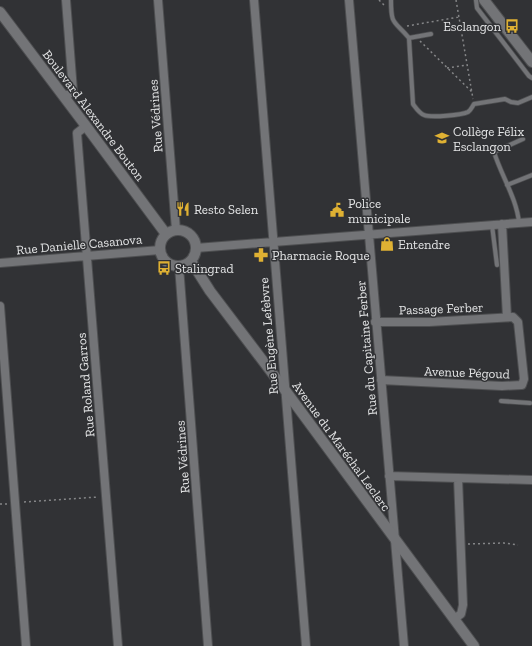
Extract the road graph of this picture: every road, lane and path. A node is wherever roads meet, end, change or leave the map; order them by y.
1 (66, 0) edge
2 (158, 0) edge
3 (254, 0) edge
4 (349, 0) edge
5 (379, 0) edge
6 (391, 0) edge
7 (456, 0) edge
8 (476, 0) edge
9 (484, 0) edge
10 (0, 12) edge
11 (391, 13) junction
12 (459, 17) junction
13 (431, 34) dead end
14 (414, 36) junction
15 (409, 38) junction
16 (532, 62) edge
17 (467, 65) junction
18 (447, 68) junction
19 (532, 78) edge
20 (472, 92) junction
21 (65, 97) junction
22 (532, 97) edge
23 (474, 104) junction
24 (86, 126) junction
25 (523, 139) dead end
26 (532, 175) edge
27 (507, 185) junction
28 (532, 222) edge
29 (519, 223) junction
30 (502, 224) junction
31 (492, 225) junction
32 (176, 230) junction
33 (166, 234) junction
34 (369, 234) junction
35 (273, 242) junction
36 (196, 248) junction
37 (160, 250) junction
38 (87, 256) junction
39 (191, 261) junction
40 (0, 263) edge
41 (497, 265) dead end
42 (179, 266) junction
43 (0, 306) edge
44 (507, 317) junction
45 (375, 322) junction
46 (381, 380) junction
47 (285, 390) junction
48 (501, 402) dead end
49 (530, 403) dead end
50 (389, 476) junction
51 (458, 478) junction
52 (532, 480) edge
53 (106, 496) junction
54 (15, 503) junction
55 (0, 504) edge
56 (395, 539) junction
57 (460, 544) junction
58 (518, 545) dead end
59 (454, 619) junction
60 (26, 646) edge
61 (118, 646) edge
62 (208, 646) edge
63 (306, 646) edge
64 (404, 646) edge
65 (474, 646) edge

1 - 21 street
2 - 32 street, Rue Védrines
3 - 35 street, Rue Eugène Lefebvre
4 - 34 street, Rue du Capitaine Ferber
5 - 11 path
6 - 11 lane
7 - 12 path
8 - 19 lane
9 - 16 street
10 - 21 street, Boulevard Alexandre Bouton
11 - 15 lane
12 - 14 path
12 - 17 path
13 - 14 lane
14 - 15 lane
14 - 18 path
15 - 23 lane
17 - 18 path
17 - 20 path
18 - 20 path
20 - 23 path
21 - 24 street, Boulevard Alexandre Bouton
22 - 23 lane
24 - 33 street, Boulevard Alexandre Bouton
24 - 38 street, Rue Roland Garros
25 - 27 lane
26 - 27 lane
27 - 29 lane
28 - 29 street
29 - 30 street
30 - 31 street
30 - 44 street
31 - 34 street
31 - 41 lane
32 - 33 street
32 - 36 street
33 - 37 street
34 - 35 street
34 - 45 street, Rue du Capitaine Ferber
35 - 36 street
35 - 47 street, Rue Eugène Lefebvre
36 - 39 street
37 - 38 street, Rue Danielle Casanova
37 - 42 street
38 - 40 street, Rue Danielle Casanova
38 - 53 street, Rue Roland Garros
39 - 42 street
39 - 47 street, Avenue du Maréchal Leclerc
42 - 62 street, Rue Védrines
43 - 54 street
44 - 45 street, Passage Ferber
44 - 46 street, Avenue Pégoud
45 - 46 street, Rue du Capitaine Ferber
46 - 50 street, Rue du Capitaine Ferber
47 - 56 street, Avenue du Maréchal Leclerc
47 - 63 street, Rue Eugène Lefebvre
48 - 49 lane
50 - 51 street
50 - 56 street, Rue du Capitaine Ferber
51 - 52 street
51 - 57 street
53 - 54 path
53 - 61 street, Rue Roland Garros
54 - 55 path
54 - 60 street
56 - 59 street, Avenue du Maréchal Leclerc
56 - 64 street, Rue du Capitaine Ferber
57 - 58 path
57 - 59 street
59 - 65 street, Avenue du Maréchal Leclerc

